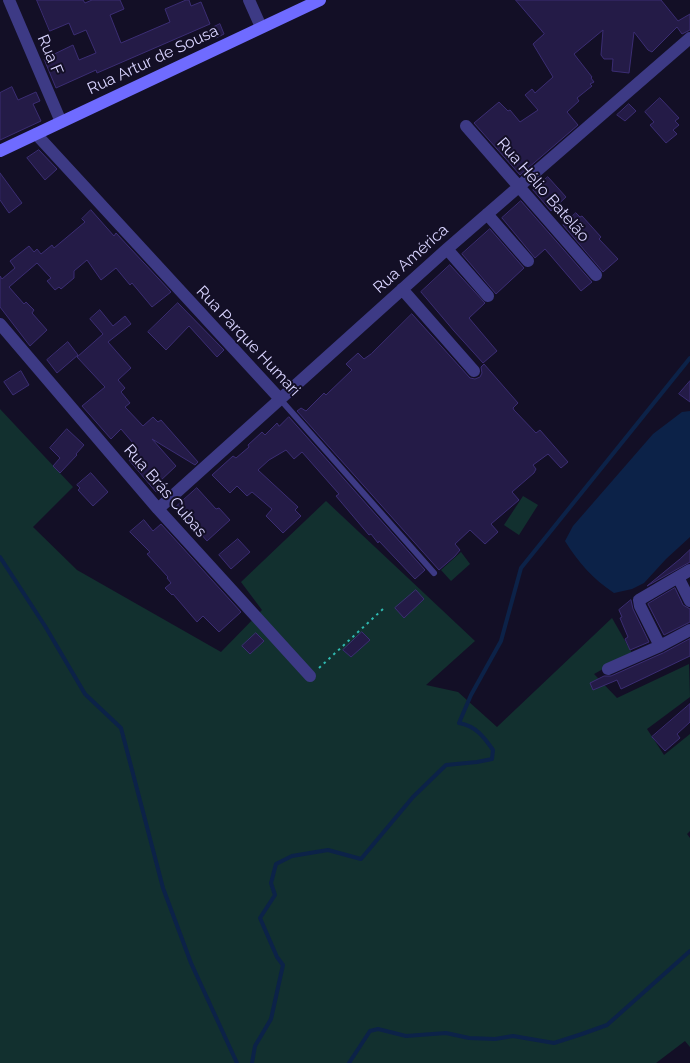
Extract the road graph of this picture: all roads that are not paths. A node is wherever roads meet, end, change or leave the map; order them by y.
1 (9, 0) edge
2 (249, 0) edge
3 (320, 0) edge
4 (261, 27) junction
5 (690, 38) edge
6 (61, 122) junction
7 (466, 126) dead end
8 (36, 134) junction
9 (0, 151) edge
10 (519, 187) junction
11 (488, 214) junction
12 (447, 249) junction
13 (528, 261) dead end
14 (596, 275) dead end
15 (402, 290) junction
16 (488, 296) dead end
17 (0, 324) edge
18 (474, 371) dead end
19 (280, 400) junction
20 (158, 509) junction
21 (690, 570) edge
22 (434, 573) dead end
23 (678, 577) junction
24 (690, 601) edge
25 (690, 630) edge
26 (660, 646) junction
27 (608, 669) dead end
28 (310, 676) road end

1 - 6 street, Rua F
2 - 4 street
3 - 4 street, Rua Artur de Sousa
4 - 6 street, Rua Artur de Sousa
5 - 10 street, Rua América
6 - 8 street, Rua Artur de Sousa
7 - 10 street, Rua Hélio Batelão
8 - 9 street, Rua Artur de Sousa
8 - 19 street, Rua Parque Humari
10 - 11 street, Rua América
10 - 14 street, Rua Hélio Batelão
11 - 12 street, Rua América
11 - 13 street
12 - 15 street, Rua América
12 - 16 street
15 - 18 street
15 - 19 street, Rua América
17 - 20 street, Rua Brás Cubas
19 - 20 street, Rua América
19 - 22 lane, Rua Parque Humari
20 - 28 street, Rua Brás Cubas
21 - 23 street
23 - 24 street
23 - 26 street
25 - 26 street
26 - 27 street

